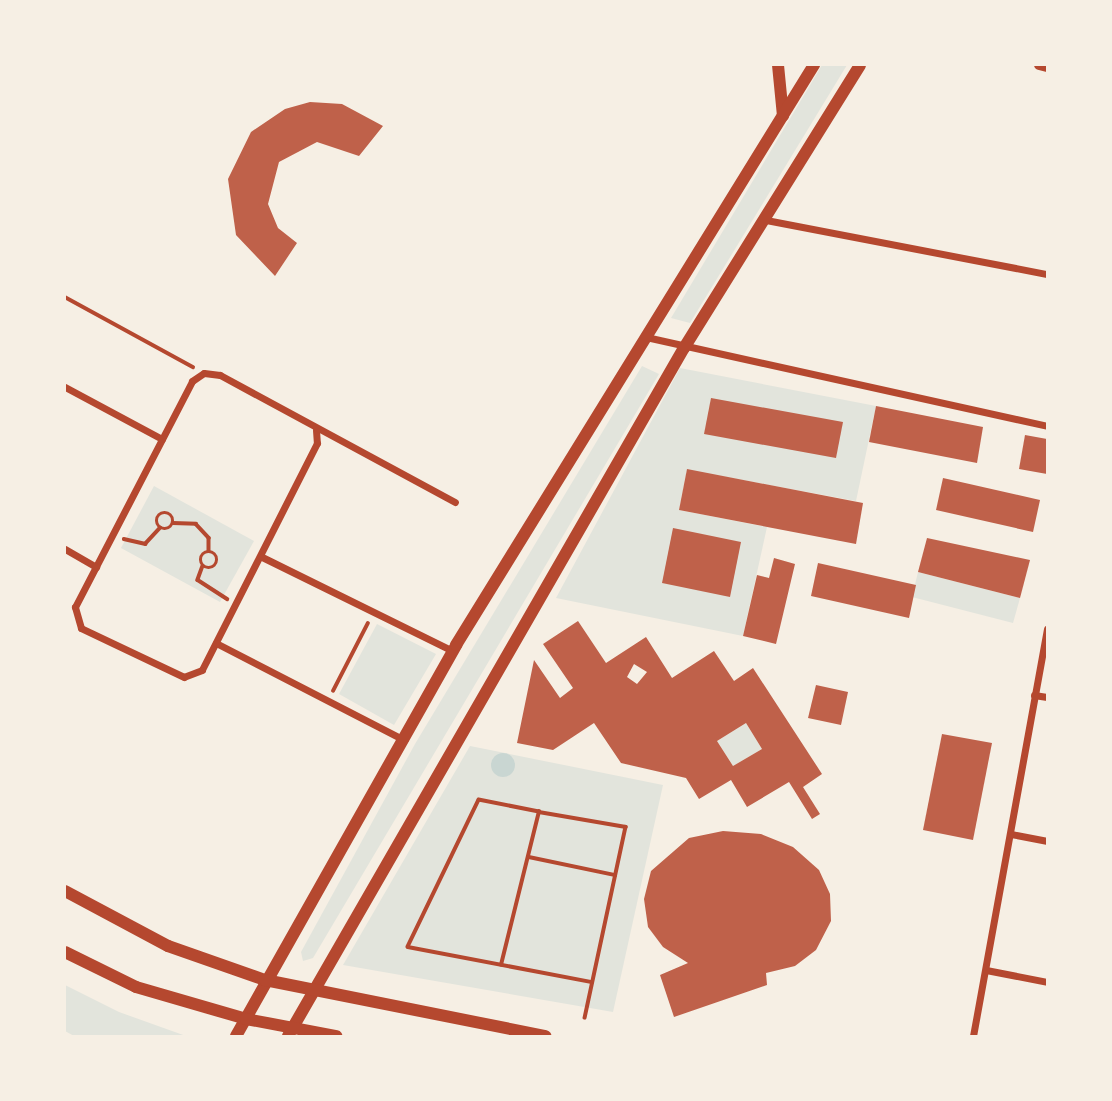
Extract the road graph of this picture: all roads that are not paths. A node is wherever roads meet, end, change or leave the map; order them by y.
1 (778, 65) edge
2 (814, 65) edge
3 (860, 65) edge
4 (1039, 65) edge
5 (1047, 67) edge
6 (783, 118) junction
7 (766, 220) junction
8 (1047, 274) edge
9 (646, 337) junction
10 (684, 348) junction
11 (65, 387) edge
12 (1047, 426) edge
13 (316, 430) junction
14 (162, 439) junction
15 (455, 502) dead end
16 (65, 549) edge
17 (262, 557) junction
18 (96, 567) junction
19 (1047, 629) edge
20 (216, 643) junction
21 (453, 651) junction
22 (1034, 695) junction
23 (1047, 697) edge
24 (404, 740) junction
25 (1010, 834) junction
26 (1047, 841) edge
27 (65, 891) edge
28 (65, 951) edge
29 (986, 970) junction
30 (265, 980) junction
31 (1047, 982) edge
32 (314, 992) junction
33 (246, 1019) junction
34 (290, 1032) edge
35 (236, 1036) edge
36 (336, 1036) edge
37 (545, 1036) edge
38 (973, 1036) edge

1 - 6 main road
2 - 6 main road
3 - 7 main road
4 - 5 street
6 - 9 main road
7 - 8 street
7 - 10 main road
9 - 10 street
9 - 21 main road
10 - 12 street
10 - 32 main road
11 - 14 street
13 - 14 street
13 - 15 street
13 - 17 street
14 - 18 street
16 - 18 street
17 - 20 street
17 - 21 street
18 - 20 street
19 - 22 street
20 - 24 street
21 - 24 main road
22 - 23 street
22 - 25 street
24 - 30 main road
25 - 26 street
25 - 29 street
27 - 30 main road
28 - 33 main road
29 - 31 street
29 - 38 street
30 - 32 main road
30 - 33 main road
32 - 34 main road
32 - 37 main road
33 - 34 main road
33 - 35 main road
34 - 36 main road

